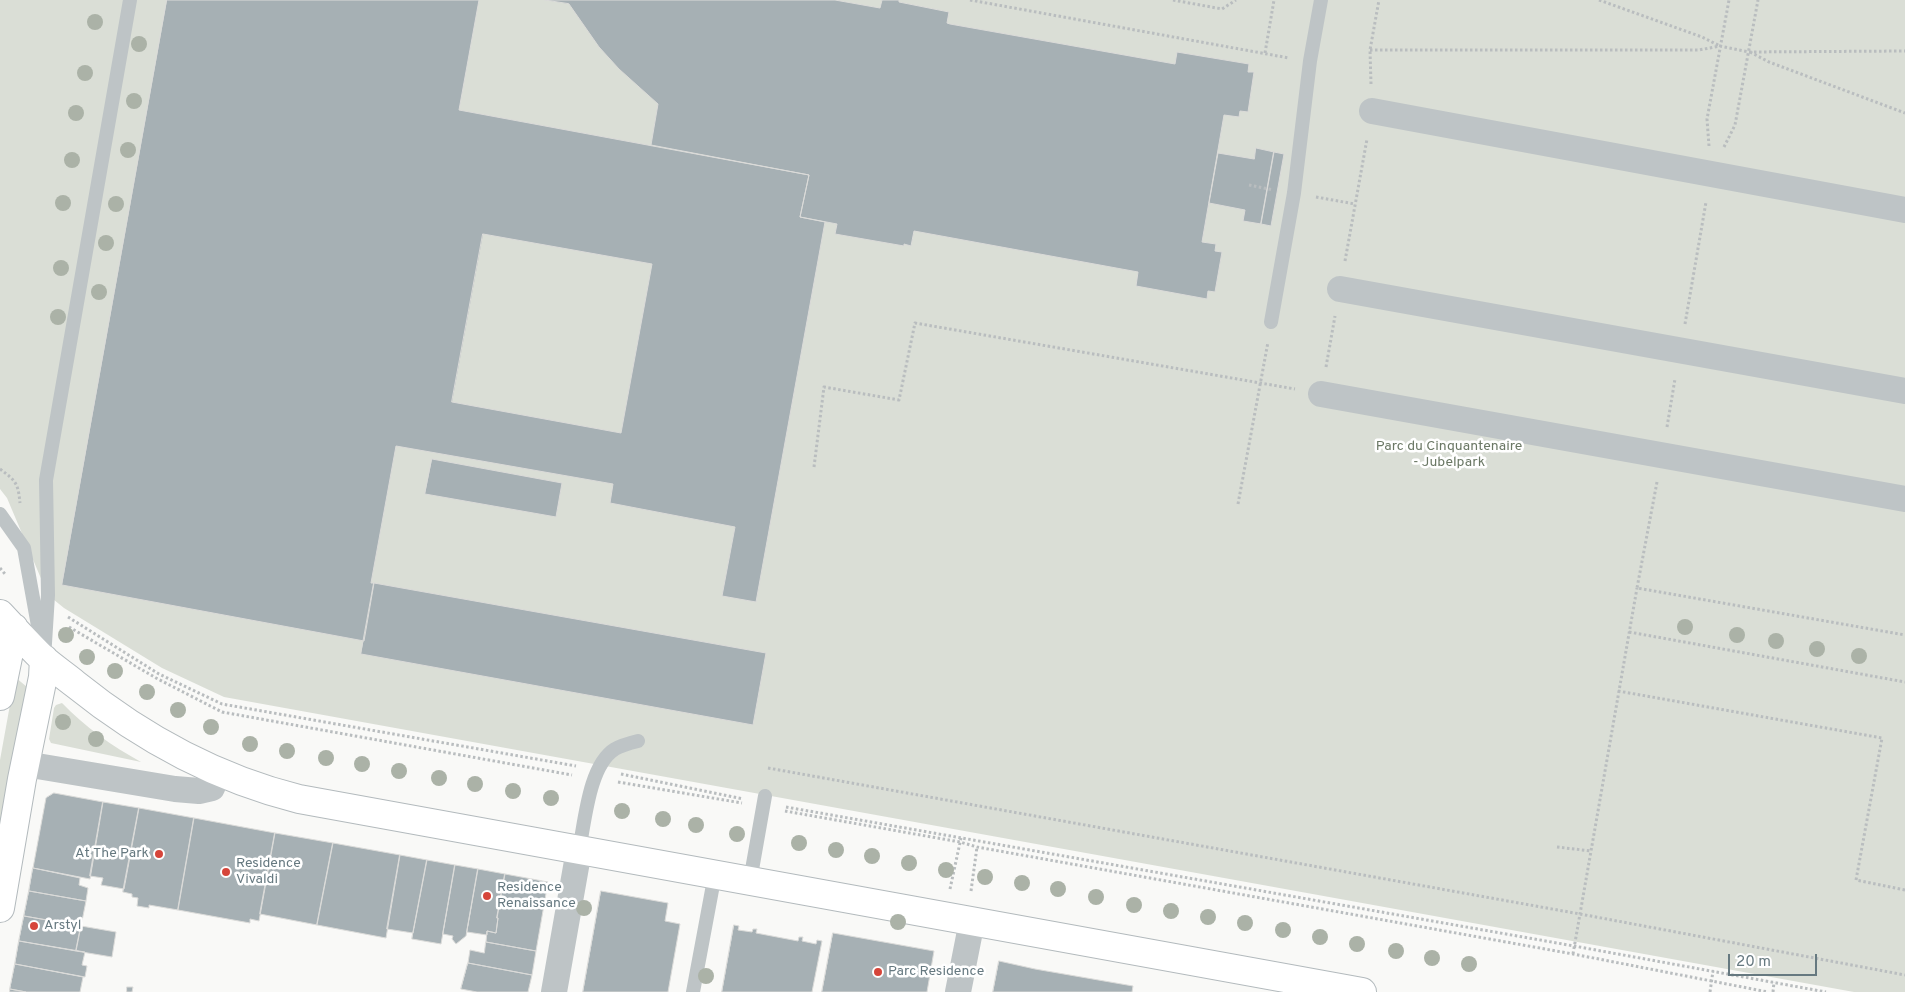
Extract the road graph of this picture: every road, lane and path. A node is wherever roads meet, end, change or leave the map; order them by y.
1 (130, 0) edge
2 (970, 0) edge
3 (1173, 0) edge
4 (1236, 0) edge
5 (1274, 0) edge
6 (1321, 0) edge
7 (1379, 0) edge
8 (1599, 0) edge
9 (1729, 0) edge
10 (1758, 0) edge
11 (1720, 46) junction
12 (1370, 50) junction
13 (1905, 51) edge
14 (1749, 52) junction
15 (1265, 53) junction
16 (1310, 61) junction
17 (1372, 111) junction
18 (1905, 112) edge
19 (1711, 175) junction
20 (1249, 185) dead end
21 (1277, 191) dead end
22 (1312, 196) dead end
23 (1355, 204) junction
24 (1905, 210) edge
25 (1340, 289) junction
26 (1271, 322) joint
27 (1680, 351) junction
28 (1260, 383) junction
29 (1905, 391) edge
30 (1321, 394) junction
31 (1662, 455) junction
32 (814, 467) dead end
33 (1905, 499) edge
34 (1238, 504) dead end
35 (0, 514) edge
36 (1637, 588) junction
37 (48, 595) junction
38 (47, 614) junction
39 (7, 621) edge
40 (1629, 632) junction
41 (1905, 635) edge
42 (44, 659) junction
43 (1905, 682) edge
44 (1618, 691) junction
45 (0, 696) edge
46 (638, 741) dead end
47 (25, 764) junction
48 (768, 768) dead end
49 (218, 773) junction
50 (595, 774) junction
51 (764, 802) junction
52 (961, 838) junction
53 (960, 842) junction
54 (1557, 847) dead end
55 (978, 848) junction
56 (579, 850) junction
57 (1591, 851) junction
58 (715, 874) junction
59 (750, 881) junction
60 (950, 887) dead end
61 (1905, 890) edge
62 (0, 908) edge
63 (1580, 914) junction
64 (972, 921) junction
65 (1574, 946) junction
66 (1572, 954) junction
67 (1713, 971) junction
68 (1905, 975) edge
69 (1712, 981) junction
70 (1774, 982) junction
71 (1744, 990) edge
72 (554, 992) edge
73 (694, 992) edge
74 (958, 992) edge
75 (1362, 992) edge
76 (1710, 992) edge
77 (1768, 992) edge
78 (1773, 992) edge
79 (1826, 992) edge

1 - 37 lane
2 - 15 path
3 - 4 path
5 - 15 path
6 - 16 lane
7 - 12 path
8 - 11 path
9 - 11 path
10 - 14 path
11 - 12 path
11 - 14 path
11 - 19 path
12 - 17 path
13 - 14 path
14 - 18 path
14 - 19 path
15 - 16 path
16 - 26 lane
17 - 19 street
17 - 23 path
19 - 24 street
19 - 27 path
20 - 21 path
22 - 23 path
23 - 25 path
25 - 27 street
25 - 30 path
26 - 28 path
27 - 29 street
27 - 31 path
28 - 30 path
28 - 32 path
28 - 34 path
30 - 31 street
31 - 33 street
31 - 36 path
35 - 42 lane
36 - 40 path
36 - 41 path
37 - 38 lane
37 - 50 path
38 - 42 lane
38 - 50 path
39 - 42 street
39 - 45 street
40 - 43 path
40 - 44 path
42 - 47 street
42 - 49 street
44 - 57 path
44 - 61 path
46 - 50 lane
47 - 49 street
47 - 62 street
48 - 63 path
49 - 56 street
50 - 51 path
50 - 51 path
50 - 56 lane
51 - 52 path
51 - 53 path
51 - 59 lane
52 - 53 path
52 - 65 path
53 - 55 path
53 - 60 path
54 - 57 path
55 - 64 path
55 - 66 path
56 - 58 street
56 - 72 street
57 - 63 path
58 - 59 street
58 - 73 lane
59 - 64 street
63 - 65 path
63 - 68 path
64 - 74 street
64 - 75 street
65 - 66 path
65 - 67 path
66 - 69 path
67 - 69 path
67 - 70 path
69 - 71 path
69 - 76 path
70 - 78 path
70 - 79 path
71 - 77 path

